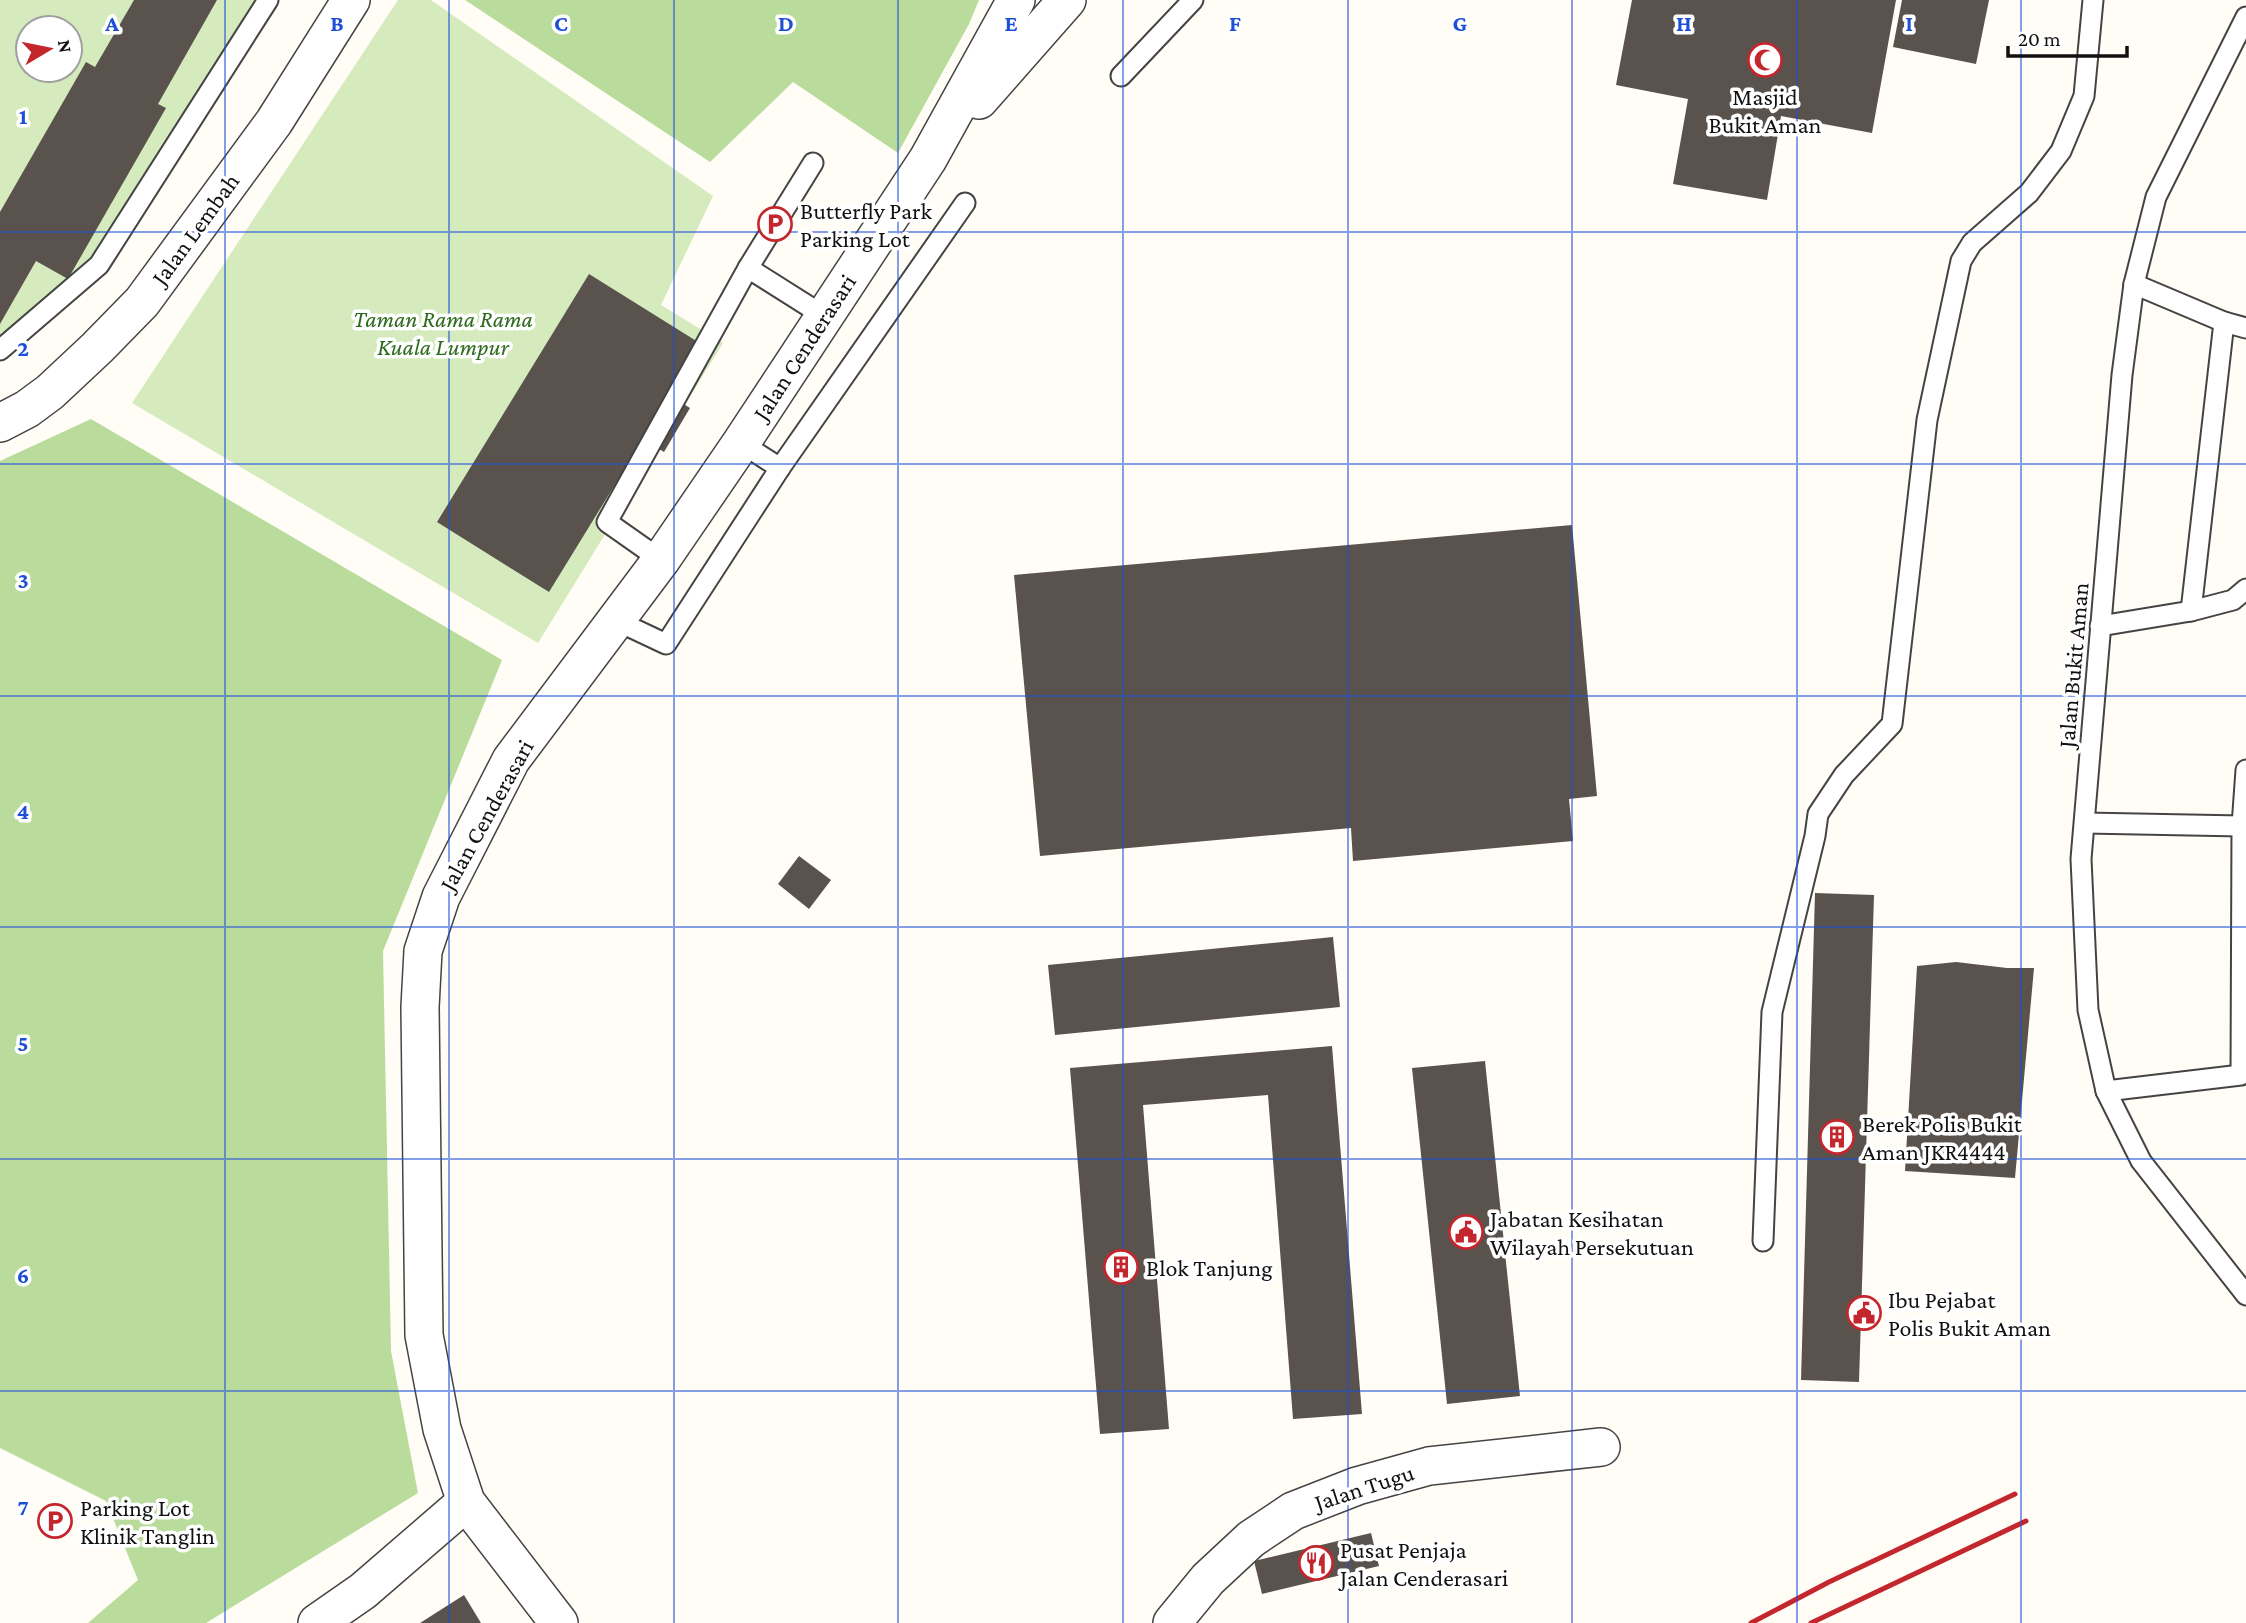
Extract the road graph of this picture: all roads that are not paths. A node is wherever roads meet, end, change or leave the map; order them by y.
1 (268, 0) edge
2 (351, 0) edge
3 (1016, 0) edge
4 (1067, 0) edge
5 (1193, 0) edge
6 (2093, 0) edge
7 (2246, 17) edge
8 (1121, 76) dead end
9 (928, 159) junction
10 (813, 163) dead end
11 (965, 203) dead end
12 (748, 268) junction
13 (2134, 284) junction
14 (824, 316) junction
15 (2224, 322) junction
16 (2246, 328) edge
17 (0, 350) edge
18 (0, 423) edge
19 (741, 443) junction
20 (780, 468) junction
21 (661, 560) junction
22 (2246, 589) edge
23 (2190, 611) junction
24 (615, 620) junction
25 (2100, 626) junction
26 (2246, 770) edge
27 (2085, 823) junction
28 (2242, 826) junction
29 (2106, 1091) junction
30 (1763, 1241) dead end
31 (2246, 1295) edge
32 (1601, 1447) dead end
33 (466, 1502) junction
34 (317, 1623) edge
35 (559, 1623) edge
36 (1172, 1623) edge

1 - 17 lane
2 - 18 street, Jalan Lembah
3 - 9 street, Jalan Cenderasari
4 - 9 street, Jalan Cenderasari
5 - 8 lane
6 - 30 lane
7 - 13 lane, Jalan Bukit Aman
9 - 14 street, Jalan Cenderasari
10 - 12 lane
11 - 20 lane
12 - 14 lane
12 - 21 lane
13 - 15 lane
13 - 25 lane, Jalan Bukit Aman
14 - 19 street, Jalan Cenderasari
15 - 16 lane
15 - 23 lane
19 - 20 lane
19 - 21 street, Jalan Cenderasari
20 - 24 lane
21 - 24 street, Jalan Cenderasari
22 - 23 lane
23 - 25 lane
24 - 33 street, Jalan Cenderasari
25 - 27 lane, Jalan Bukit Aman
26 - 28 lane
27 - 28 lane
27 - 29 lane, Jalan Bukit Aman
28 - 29 lane
29 - 31 lane, Jalan Bukit Aman
32 - 36 street, Jalan Tugu
33 - 34 street
33 - 35 street, Jalan Cenderasari

